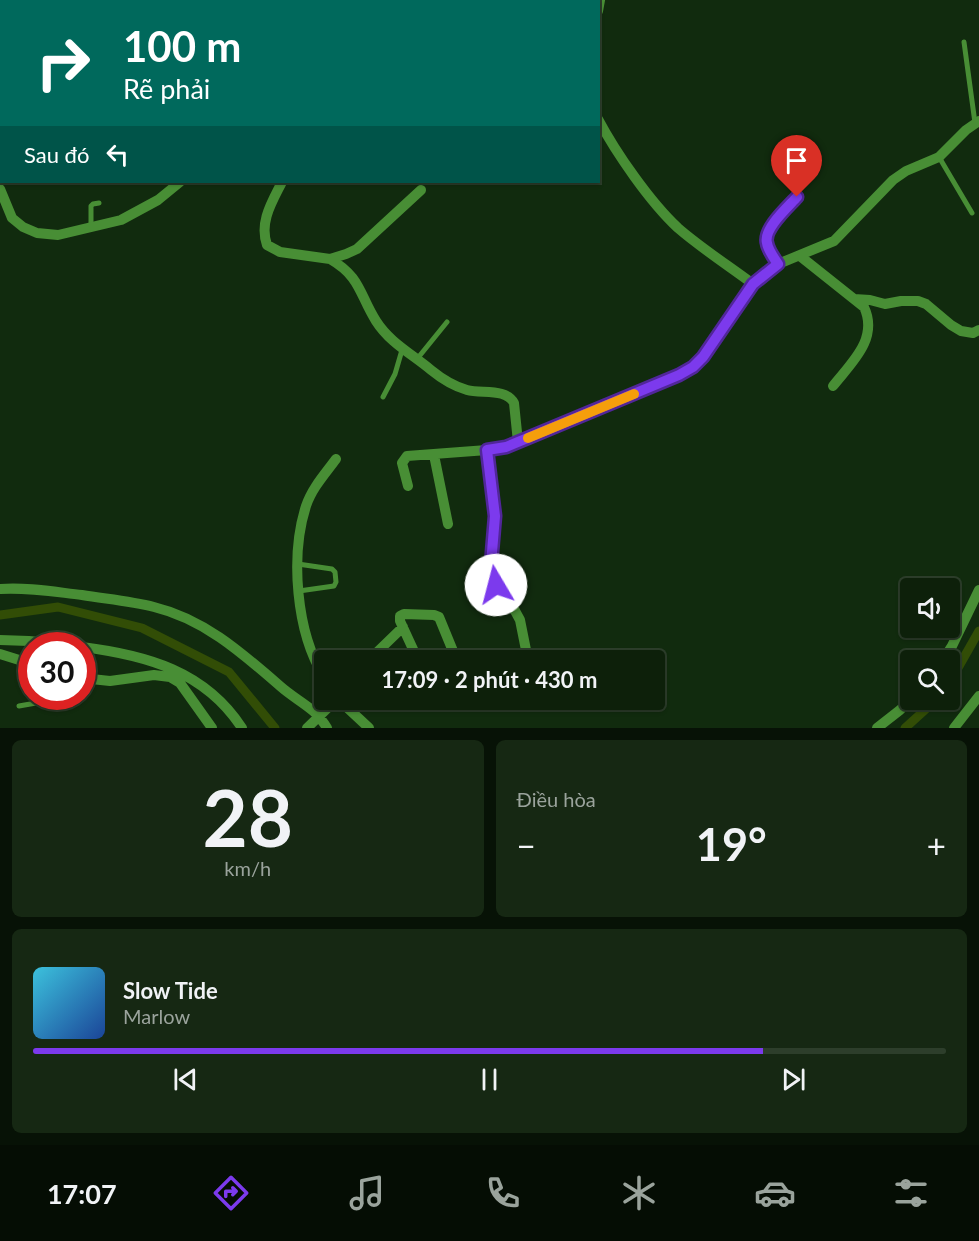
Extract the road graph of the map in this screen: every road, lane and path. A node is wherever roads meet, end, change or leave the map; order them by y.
1 (964, 42) dead end
2 (977, 122) edge
3 (600, 123) edge
4 (939, 157) junction
5 (179, 183) edge
6 (282, 183) edge
7 (0, 189) edge
8 (421, 190) dead end
9 (797, 197) dead end
10 (99, 203) dead end
11 (972, 213) dead end
12 (91, 228) junction
13 (800, 256) junction
14 (330, 259) junction
15 (778, 264) junction
16 (753, 284) junction
17 (853, 299) junction
18 (447, 322) dead end
19 (979, 330) edge
20 (402, 350) junction
21 (417, 359) junction
22 (832, 386) dead end
23 (383, 397) dead end
24 (518, 442) junction
25 (487, 450) junction
26 (434, 455) junction
27 (336, 459) dead end
28 (408, 486) dead end
29 (448, 524) dead end
30 (297, 564) junction
31 (491, 564) junction
32 (477, 570) dead end
33 (0, 589) edge
34 (979, 590) edge
35 (299, 591) junction
36 (403, 627) junction
37 (0, 640) edge
38 (18, 641) edge
39 (96, 649) edge
40 (379, 650) edge
41 (413, 650) edge
42 (453, 650) edge
43 (526, 650) edge
44 (949, 650) edge
45 (0, 654) edge
46 (314, 655) edge
47 (18, 660) edge
48 (96, 680) edge
49 (979, 696) edge
50 (327, 710) edge
51 (350, 710) edge
52 (900, 710) edge
53 (314, 722) edge
54 (212, 728) edge
55 (242, 728) edge
56 (327, 728) edge
57 (369, 728) edge
58 (877, 728) edge
59 (954, 728) edge

1 - 2 lane
2 - 4 street
3 - 16 street
4 - 11 lane
4 - 13 street
5 - 12 street
6 - 14 street
7 - 12 street
8 - 14 street
9 - 15 street
10 - 12 lane
13 - 15 street
13 - 17 street
14 - 20 street
15 - 16 street
16 - 24 street
17 - 19 street
17 - 22 street
18 - 21 lane
20 - 21 street
20 - 23 lane
21 - 24 street
24 - 25 street
25 - 26 street
25 - 31 street
26 - 28 street
26 - 29 street
27 - 30 street
30 - 35 street
30 - 35 lane
31 - 32 lane
31 - 43 street
33 - 53 street
34 - 44 street
35 - 46 street
36 - 40 street
36 - 41 street
36 - 42 street
37 - 38 street
39 - 55 street
45 - 47 street
48 - 54 street
49 - 59 street
50 - 53 street
51 - 57 street
52 - 58 street
53 - 56 street

